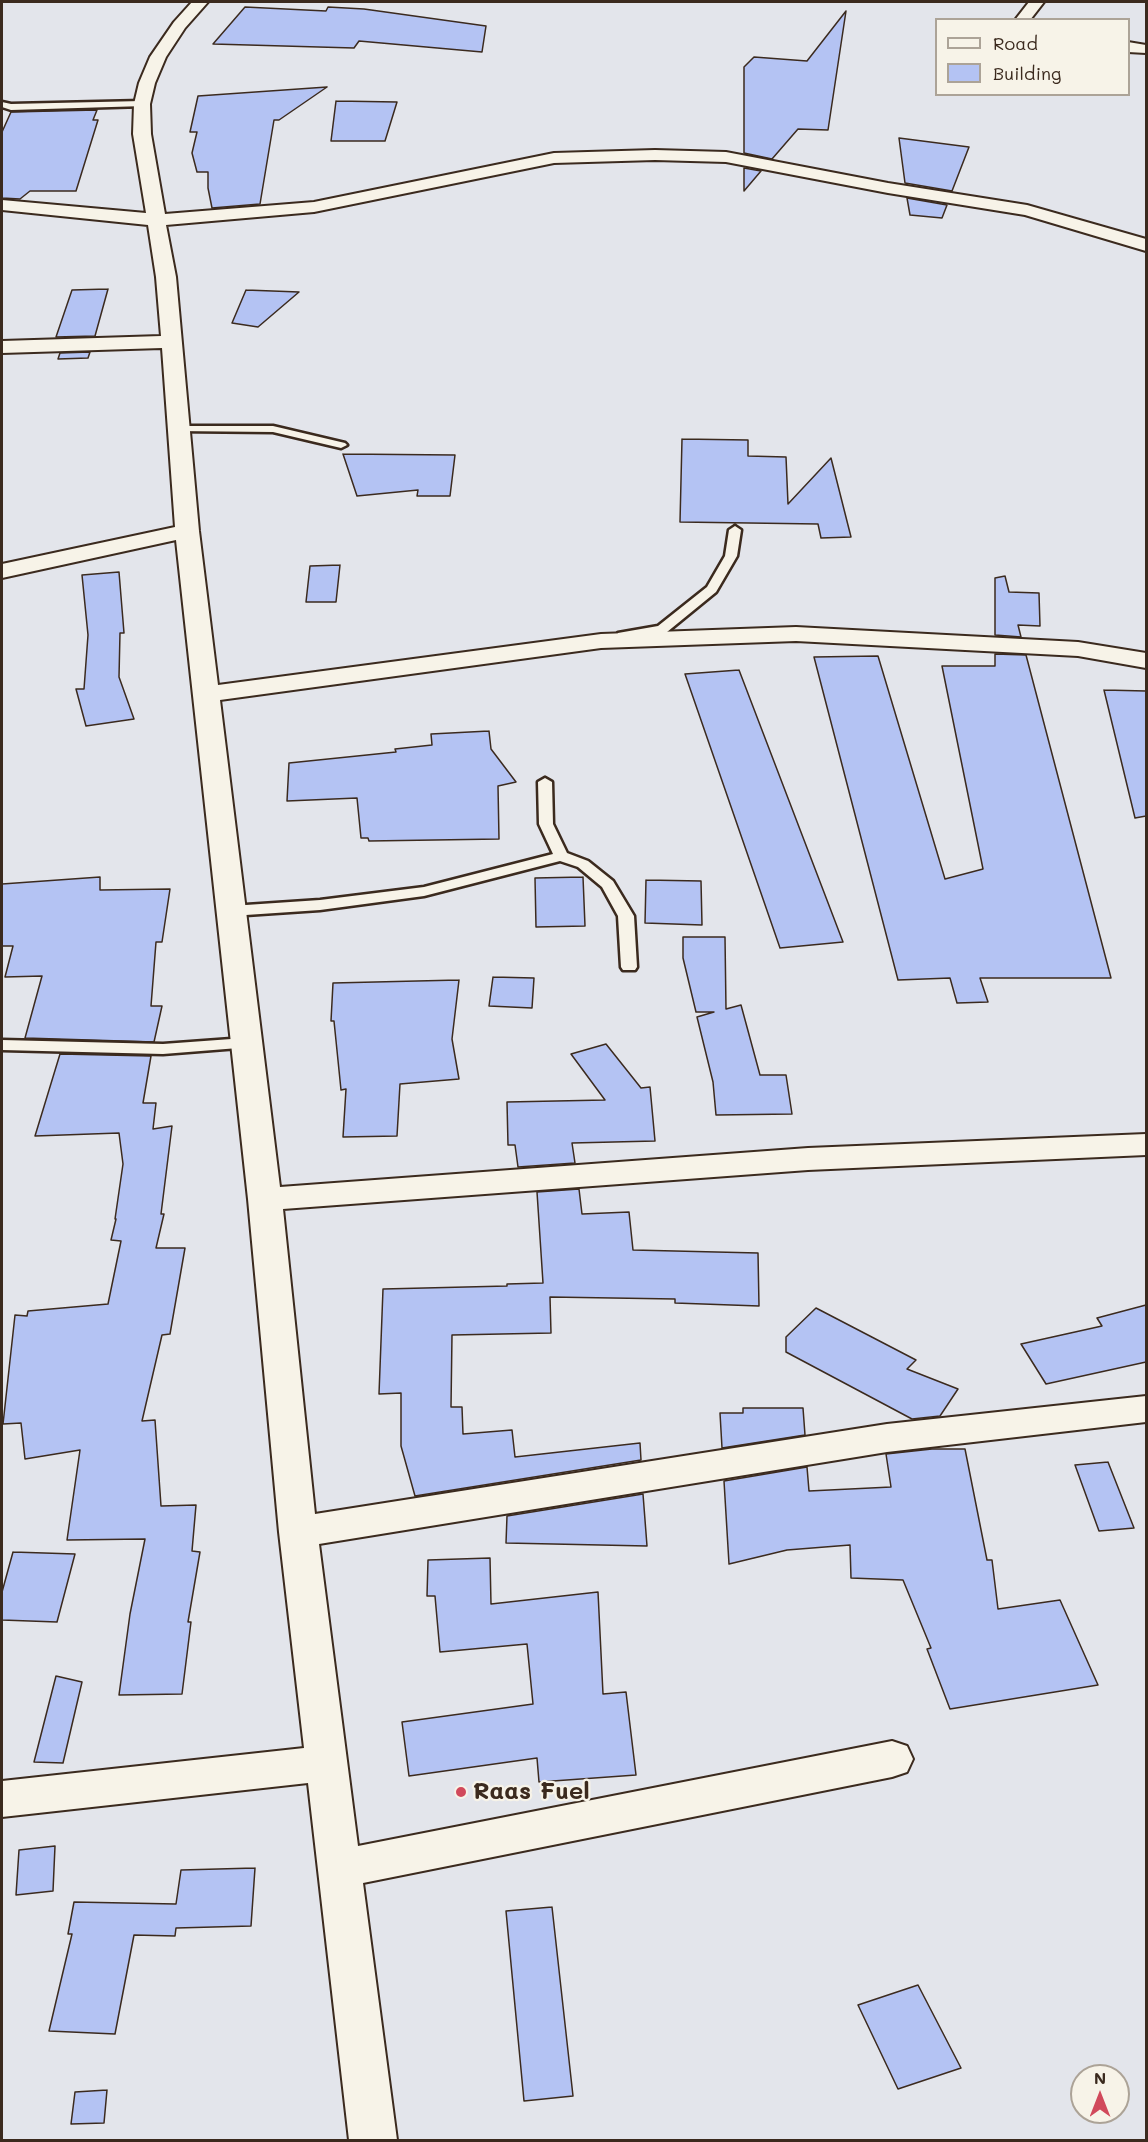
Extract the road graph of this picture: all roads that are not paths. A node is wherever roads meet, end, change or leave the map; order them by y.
1 (200, 2) edge
2 (1036, 2) edge
3 (1024, 18) edge
4 (142, 104) junction
5 (2, 105) edge
6 (2, 205) edge
7 (157, 220) junction
8 (1146, 245) edge
9 (171, 342) junction
10 (2, 347) edge
11 (179, 429) junction
12 (341, 445) dead end
13 (735, 530) dead end
14 (188, 531) junction
15 (2, 571) edge
16 (601, 641) junction
17 (1146, 660) edge
18 (206, 694) junction
19 (545, 782) dead end
20 (561, 856) junction
21 (231, 911) junction
22 (629, 967) dead end
23 (245, 1044) junction
24 (2, 1045) edge
25 (1146, 1144) edge
26 (265, 1199) junction
27 (1146, 1409) edge
28 (298, 1532) junction
29 (892, 1759) dead end
30 (326, 1763) junction
31 (2, 1799) edge
32 (339, 1869) junction
33 (373, 2140) edge

1 - 4 street
2 - 3 street
4 - 5 lane
4 - 7 street
6 - 7 street
7 - 8 street
7 - 9 street
9 - 10 street
9 - 11 street
11 - 12 lane
11 - 14 street
13 - 16 lane
14 - 15 street
14 - 18 street
16 - 17 street
16 - 18 street
18 - 21 street
19 - 20 lane
20 - 21 lane
20 - 22 lane
21 - 23 street
23 - 24 lane
23 - 26 street
25 - 26 street
26 - 28 street
27 - 28 street
28 - 30 street
29 - 32 street
30 - 31 street
30 - 32 street
32 - 33 street

